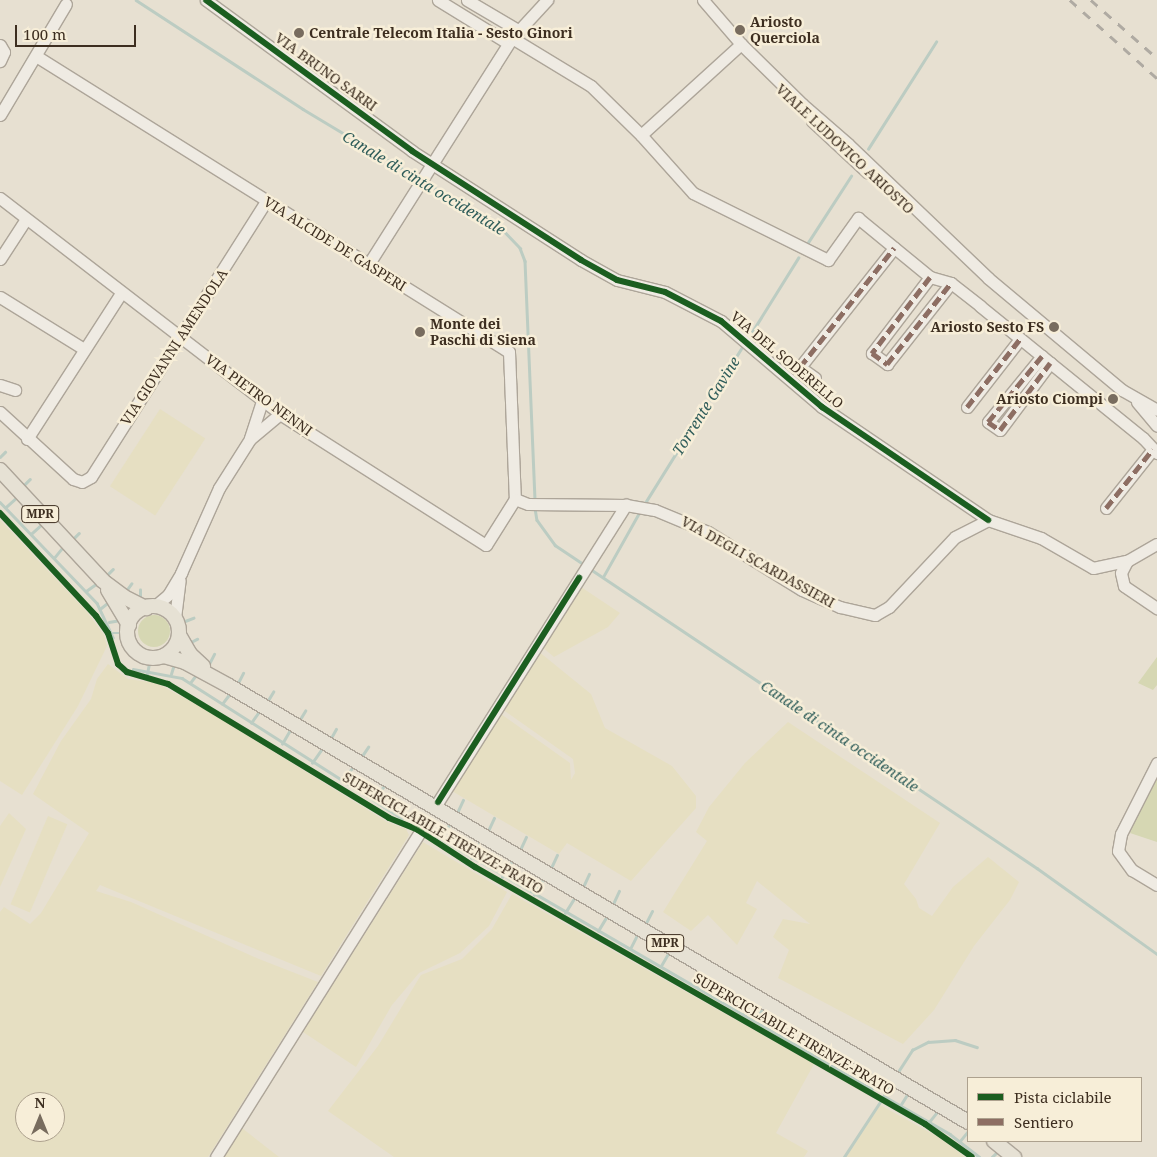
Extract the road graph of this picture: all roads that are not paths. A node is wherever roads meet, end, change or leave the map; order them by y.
1 (206, 0) edge
2 (438, 0) edge
3 (462, 0) edge
4 (467, 0) edge
5 (547, 0) edge
6 (703, 0) edge
7 (66, 4) dead end
8 (456, 11) junction
9 (513, 37) junction
10 (741, 44) junction
11 (2, 47) edge
12 (36, 56) junction
13 (0, 61) edge
14 (0, 115) edge
15 (641, 135) junction
16 (432, 162) junction
17 (0, 198) edge
18 (266, 201) junction
19 (26, 219) junction
20 (894, 248) junction
21 (0, 259) edge
22 (368, 265) junction
23 (930, 277) junction
24 (951, 283) junction
25 (121, 293) junction
26 (0, 297) edge
27 (180, 337) junction
28 (1020, 339) junction
29 (84, 349) junction
30 (1046, 360) junction
31 (815, 378) dead end
32 (0, 385) edge
33 (15, 390) dead end
34 (1134, 398) junction
35 (262, 400) junction
36 (967, 407) dead end
37 (1157, 410) edge
38 (0, 412) edge
39 (280, 414) junction
40 (1157, 426) edge
41 (27, 439) junction
42 (250, 439) junction
43 (1155, 451) edge
44 (0, 470) edge
45 (515, 499) junction
46 (626, 505) junction
47 (1106, 508) dead end
48 (988, 520) junction
49 (1157, 544) edge
50 (1127, 561) junction
51 (181, 573) junction
52 (103, 581) junction
53 (150, 607) junction
54 (1157, 608) edge
55 (175, 618) junction
56 (129, 625) junction
57 (179, 634) junction
58 (164, 656) junction
59 (214, 678) junction
60 (1157, 763) edge
61 (441, 808) junction
62 (420, 832) dead end
63 (1157, 884) edge
64 (967, 1121) edge
65 (995, 1142) edge
66 (1012, 1156) edge
67 (216, 1157) edge

1 - 16 street, VIA BRUNO SARRI
2 - 8 street
3 - 8 street
4 - 9 street
5 - 9 street
6 - 10 street, VIALE LUDOVICO ARIOSTO
7 - 12 street
8 - 9 street
9 - 15 street
9 - 16 street
10 - 15 street
10 - 34 street, VIALE LUDOVICO ARIOSTO
11 - 13 street
12 - 14 street
12 - 18 street, VIA ALCIDE DE GASPERI
15 - 20 street
16 - 22 street
16 - 48 street, VIA DEL SODERELLO
17 - 19 street, VIA PIETRO NENNI
18 - 22 street, VIA ALCIDE DE GASPERI
18 - 27 street, VIA GIOVANNI AMENDOLA
19 - 21 street
19 - 25 street, VIA PIETRO NENNI
20 - 23 street
20 - 31 street
22 - 45 street, VIA ALCIDE DE GASPERI
23 - 24 street
23 - 24 street
24 - 28 street
25 - 27 street, VIA PIETRO NENNI
25 - 29 street
26 - 29 street
27 - 35 street, VIA PIETRO NENNI
27 - 41 street, VIA GIOVANNI AMENDOLA
28 - 30 street
28 - 36 street
29 - 41 street
30 - 30 street
30 - 43 street
32 - 33 street
34 - 37 street, VIALE LUDOVICO ARIOSTO
34 - 40 street, VIALE LUDOVICO ARIOSTO
35 - 39 street, VIA PIETRO NENNI
35 - 42 street
38 - 41 street
39 - 42 street
39 - 45 street, VIA PIETRO NENNI
42 - 51 street
43 - 47 street
44 - 52 main road, MPR
45 - 46 street, VIA DEGLI SCARDASSIERI
46 - 48 street, VIA DEGLI SCARDASSIERI
46 - 61 street
48 - 50 street
49 - 50 street
50 - 54 street
51 - 53 street
51 - 55 street
52 - 53 main road, MPR
52 - 56 main road
53 - 55 main road
53 - 56 main road
55 - 57 main road
56 - 58 main road
57 - 58 main road
57 - 59 main road, MPR
58 - 59 main road, MPR
59 - 61 main road, MPR
60 - 63 street
61 - 64 main road, MPR
62 - 67 street
65 - 66 main road

